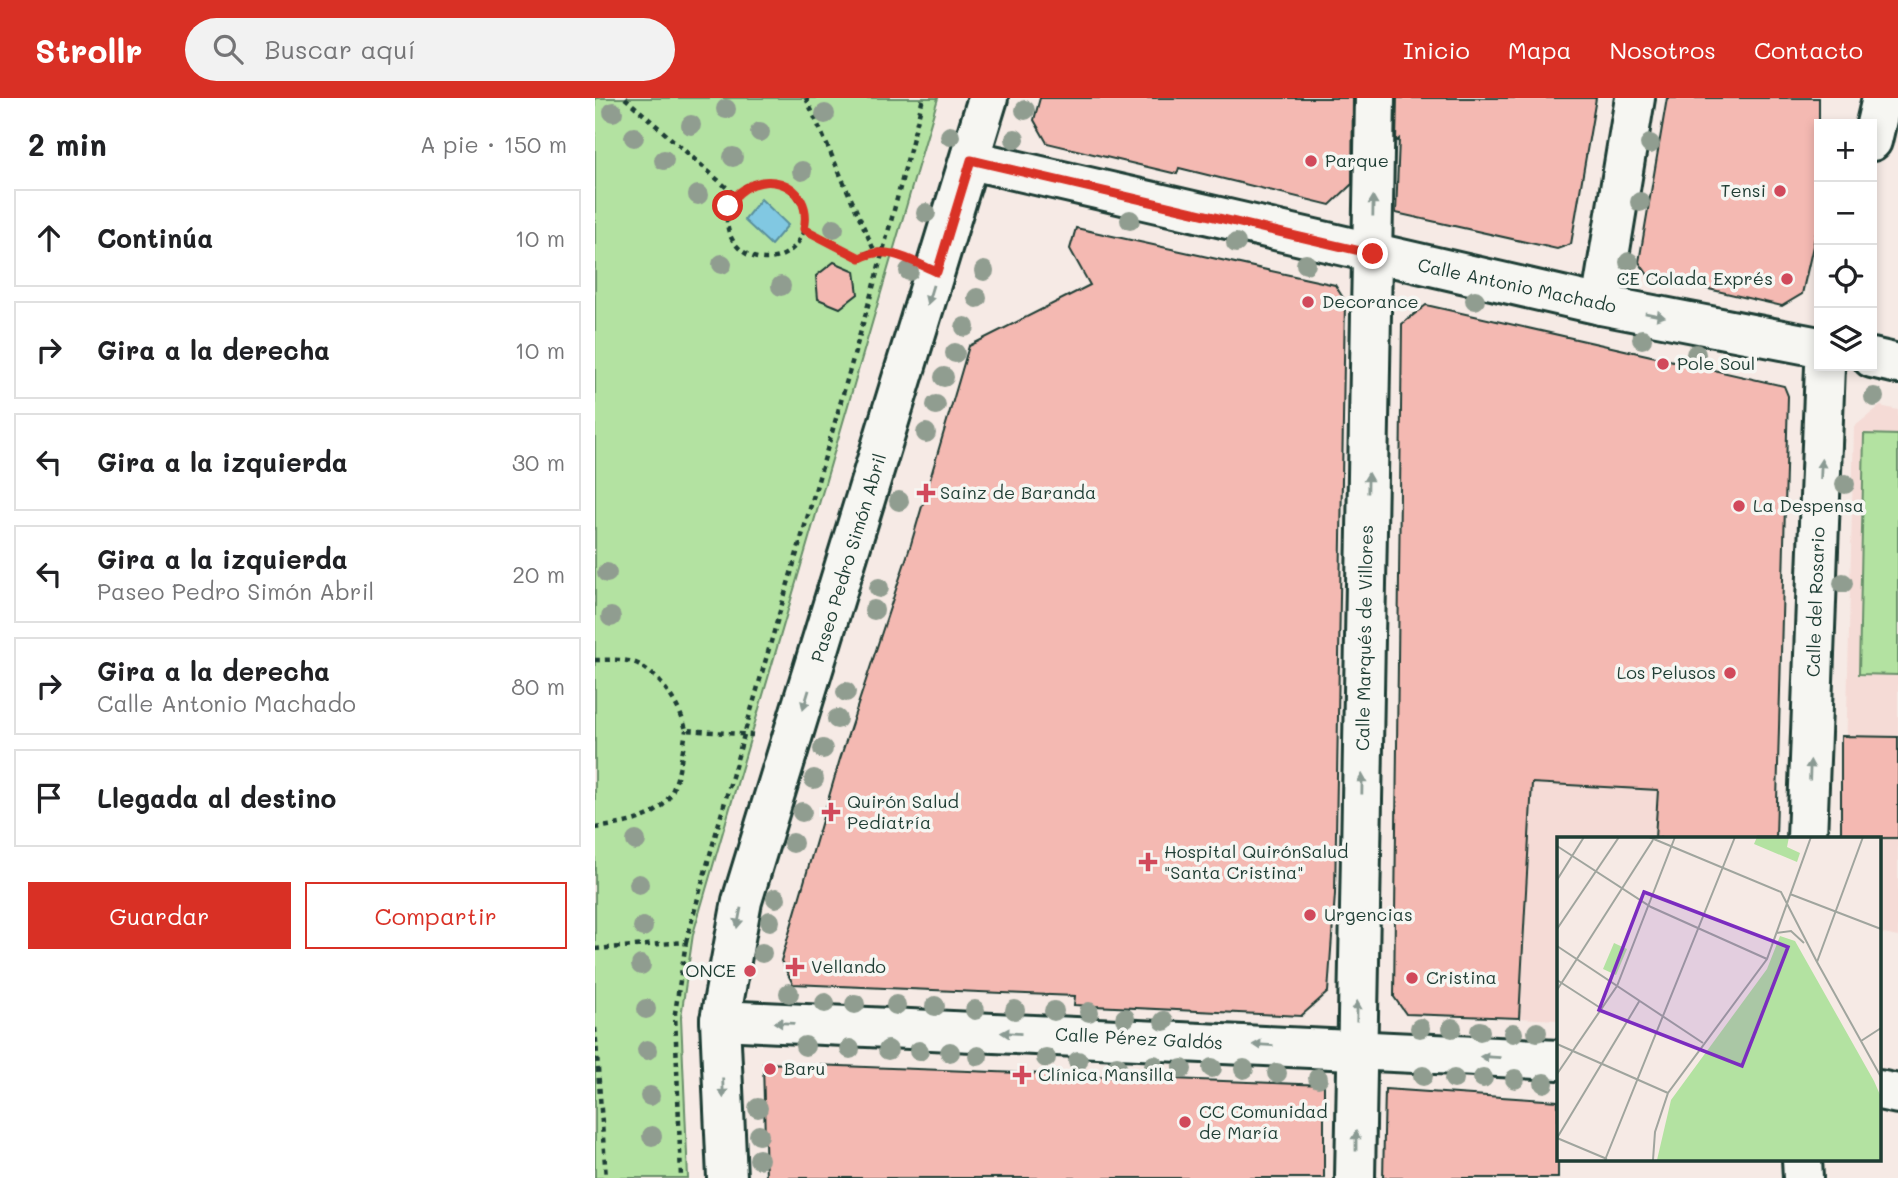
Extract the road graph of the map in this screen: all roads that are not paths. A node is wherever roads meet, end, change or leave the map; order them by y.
1 (988, 98) edge
2 (1374, 98) edge
3 (1635, 98) edge
4 (971, 160) junction
5 (1373, 254) junction
6 (1601, 305) junction
7 (1814, 346) edge
8 (1877, 359) edge
9 (1898, 364) edge
10 (1825, 371) edge
11 (1807, 837) edge
12 (720, 1020) junction
13 (1357, 1049) junction
14 (1557, 1060) edge
15 (1803, 1160) edge
16 (727, 1178) edge
17 (1355, 1178) edge
18 (1803, 1178) edge

1 - 4 street, Paseo Pedro Simón Abril
5 -> 2 street, Calle Marqués de Villores
3 - 6 street
4 - 5 street, Calle Antonio Machado
4 -> 12 street, Paseo Pedro Simón Abril
5 - 6 street, Calle Antonio Machado
13 -> 5 street, Calle Marqués de Villores
6 -> 7 street, Calle Antonio Machado
8 - 9 street
11 -> 10 street, Calle del Rosario
13 -> 12 street, Calle Pérez Galdós
12 -> 16 street, Paseo Pedro Simón Abril
14 -> 13 street, Calle Pérez Galdós
17 -> 13 street, Calle Marqués de Villores
15 - 18 street

